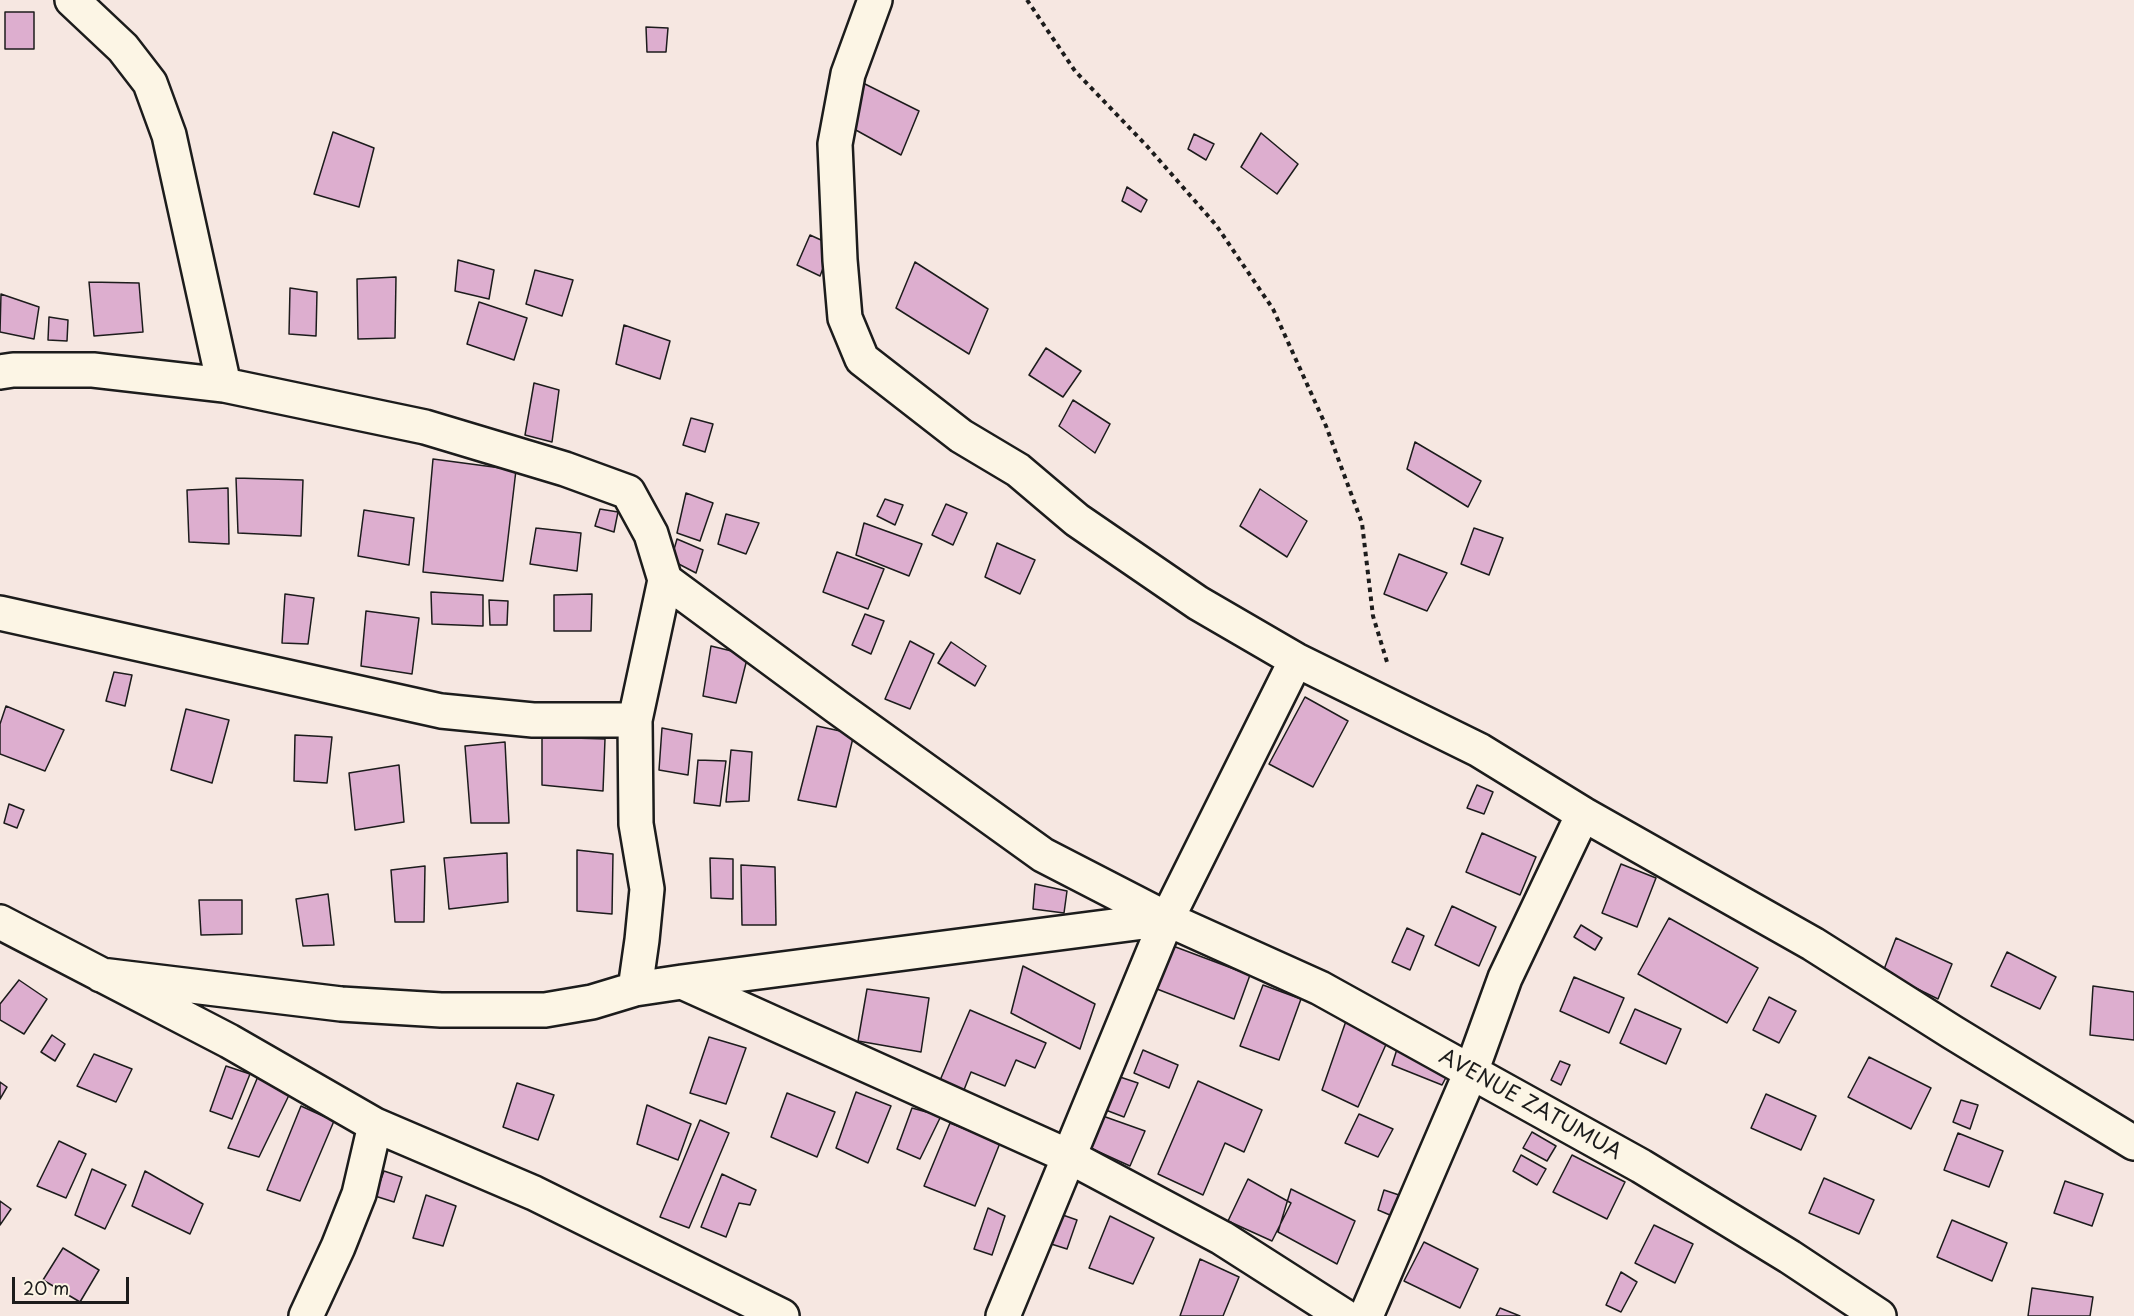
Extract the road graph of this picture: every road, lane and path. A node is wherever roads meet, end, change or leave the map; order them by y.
1 (72, 0) edge
2 (875, 0) edge
3 (1027, 0) edge
4 (0, 357) edge
5 (70, 370) junction
6 (0, 372) edge
7 (224, 385) junction
8 (665, 580) junction
9 (0, 613) edge
10 (1296, 660) junction
11 (1402, 711) junction
12 (635, 720) junction
13 (1583, 814) junction
14 (1167, 919) junction
15 (0, 922) edge
16 (101, 975) junction
17 (682, 982) junction
18 (635, 989) junction
19 (1470, 1072) junction
20 (375, 1125) junction
21 (2134, 1143) edge
22 (1068, 1156) junction
23 (306, 1316) edge
24 (782, 1316) edge
25 (1003, 1316) edge
26 (1344, 1316) edge
27 (1366, 1316) edge
28 (1879, 1316) edge

1 - 7 street
2 - 10 street
3 - 11 path
4 - 5 street
5 - 6 street
5 - 7 street
7 - 8 street
8 - 12 street
8 - 14 street, AVENUE ZATUMUA
9 - 12 street
10 - 11 street
10 - 14 street
11 - 13 street
12 - 18 street
13 - 19 street
13 - 21 street
14 - 17 street
14 - 19 street, AVENUE ZATUMUA
14 - 22 street
15 - 16 street
16 - 18 street
16 - 20 street
17 - 18 street
17 - 22 street
19 - 27 street
19 - 28 street, AVENUE ZATUMUA
20 - 23 street
20 - 24 street
22 - 25 street
22 - 26 street

